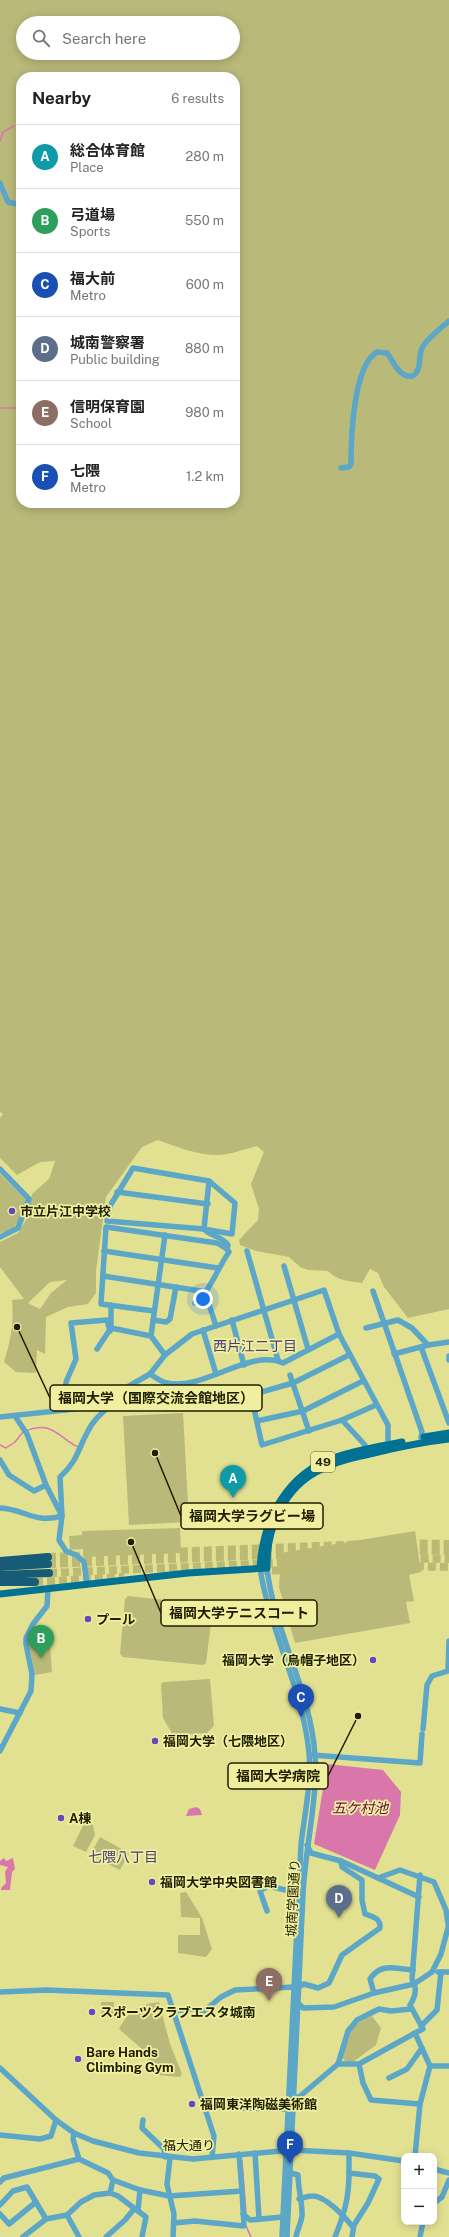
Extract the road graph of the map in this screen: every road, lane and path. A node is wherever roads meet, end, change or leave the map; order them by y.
1 (0, 183) edge
2 (16, 204) edge
3 (449, 321) edge
4 (341, 468) dead end
5 (0, 1169) edge
6 (209, 1181) junction
7 (117, 1192) junction
8 (208, 1204) junction
9 (204, 1229) junction
10 (165, 1235) junction
11 (0, 1237) edge
12 (227, 1249) junction
13 (104, 1251) junction
14 (247, 1251) dead end
15 (162, 1259) junction
16 (284, 1266) dead end
17 (218, 1268) junction
18 (103, 1276) junction
19 (158, 1285) junction
20 (176, 1288) junction
21 (373, 1291) dead end
22 (206, 1293) junction
23 (293, 1300) junction
24 (195, 1303) dead end
25 (111, 1305) junction
26 (263, 1310) junction
27 (154, 1311) junction
28 (153, 1320) junction
29 (232, 1320) junction
30 (385, 1323) junction
31 (216, 1326) junction
32 (366, 1328) dead end
33 (111, 1329) junction
34 (204, 1330) junction
35 (339, 1334) junction
36 (151, 1336) junction
37 (449, 1342) edge
38 (428, 1345) junction
39 (421, 1347) junction
40 (96, 1349) dead end
41 (308, 1349) junction
42 (394, 1354) junction
43 (165, 1355) junction
44 (350, 1355) junction
45 (449, 1356) edge
46 (278, 1360) junction
47 (449, 1360) edge
48 (244, 1365) junction
49 (150, 1374) junction
50 (216, 1374) junction
51 (290, 1375) dead end
52 (363, 1381) junction
53 (293, 1383) junction
54 (111, 1405) junction
55 (376, 1405) junction
56 (66, 1410) junction
57 (303, 1411) junction
58 (15, 1416) junction
59 (0, 1417) edge
60 (342, 1420) junction
61 (257, 1421) junction
62 (449, 1423) edge
63 (309, 1431) junction
64 (449, 1433) edge
65 (421, 1438) junction
66 (449, 1439) edge
67 (388, 1444) junction
68 (364, 1450) junction
69 (0, 1460) edge
70 (46, 1484) junction
71 (0, 1508) edge
72 (62, 1516) junction
73 (0, 1561) edge
74 (48, 1565) junction
75 (0, 1567) edge
76 (264, 1568) junction
77 (0, 1575) edge
78 (0, 1582) edge
79 (35, 1582) tunnel mouth
80 (87, 1584) junction
81 (48, 1589) junction
82 (0, 1594) edge
83 (449, 1641) edge
84 (0, 1709) edge
85 (20, 1713) junction
86 (0, 1751) edge
87 (312, 1756) junction
88 (307, 1845) junction
89 (340, 1861) junction
90 (420, 1875) junction
91 (378, 1878) junction
92 (298, 1892) junction
93 (419, 1897) junction
94 (267, 1911) dead end
95 (449, 1924) edge
96 (413, 1970) junction
97 (432, 1972) junction
98 (441, 1972) junction
99 (449, 1972) edge
100 (414, 1984) junction
101 (297, 1986) junction
102 (0, 1992) edge
103 (374, 1993) junction
104 (299, 2004) junction
105 (411, 2009) junction
106 (173, 2011) junction
107 (421, 2026) junction
108 (415, 2033) junction
109 (422, 2048) junction
110 (338, 2064) junction
111 (359, 2064) junction
112 (430, 2066) junction
113 (449, 2066) edge
114 (0, 2068) edge
115 (389, 2078) dead end
116 (295, 2097) junction
117 (420, 2104) junction
118 (204, 2107) junction
119 (287, 2109) junction
120 (56, 2120) junction
121 (143, 2120) dead end
122 (74, 2133) junction
123 (0, 2135) edge
124 (289, 2150) junction
125 (255, 2153) junction
126 (349, 2153) junction
127 (415, 2153) edge
128 (239, 2154) junction
129 (212, 2157) junction
130 (167, 2158) junction
131 (79, 2159) junction
132 (401, 2162) edge
133 (449, 2169) edge
134 (437, 2170) edge
135 (290, 2173) junction
136 (349, 2173) junction
137 (449, 2173) edge
138 (113, 2180) junction
139 (449, 2180) edge
140 (0, 2182) edge
141 (140, 2190) junction
142 (242, 2191) junction
143 (110, 2193) junction
144 (169, 2196) junction
145 (300, 2199) junction
146 (437, 2201) edge
147 (36, 2202) junction
148 (0, 2205) edge
149 (136, 2209) junction
150 (0, 2214) edge
151 (68, 2215) junction
152 (246, 2215) junction
153 (344, 2216) junction
154 (282, 2217) junction
155 (46, 2219) junction
156 (260, 2219) junction
157 (174, 2223) junction
158 (422, 2225) edge
159 (353, 2227) junction
160 (23, 2237) edge
161 (79, 2237) edge
162 (106, 2237) edge
163 (142, 2237) edge
164 (173, 2237) edge
165 (282, 2237) edge
166 (287, 2237) edge
167 (296, 2237) edge
168 (335, 2237) edge
169 (352, 2237) edge
170 (420, 2237) edge

1 - 2 street
3 - 4 street
5 - 11 street
6 - 7 street
6 - 8 street
6 - 9 street
7 - 8 street
7 - 9 street
8 - 9 street
9 - 12 street
10 - 12 street
10 - 13 street
10 - 15 street
12 - 17 street
13 - 15 street
13 - 18 street
14 - 26 street
15 - 17 street
15 - 19 street
16 - 23 street
17 - 22 street
18 - 19 street
18 - 25 street
19 - 20 street
19 - 27 street
20 - 22 street
20 - 28 street
21 - 30 street
22 - 24 street
22 - 31 street
23 - 26 street
23 - 35 street
23 - 41 street
25 - 27 street
25 - 33 street
26 - 29 street
26 - 46 street
27 - 28 street
28 - 36 street
29 - 31 street
29 - 48 street
30 - 32 street
30 - 38 street
30 - 42 street
31 - 34 street
33 - 36 street
33 - 40 street
33 - 56 street
34 - 43 street
34 - 50 street
35 - 41 street
35 - 44 street
36 - 43 street
37 - 38 street
38 - 39 street
39 - 42 street
39 - 62 street
41 - 46 street
42 - 65 street
43 - 49 street
44 - 52 street
44 - 53 street
45 - 47 street
46 - 48 street
48 - 50 street
49 - 50 street
49 - 54 street
51 - 53 street
52 - 55 street
52 - 57 street
53 - 57 street
53 - 61 street
54 - 56 street
54 - 72 street
55 - 60 street
55 - 67 street
56 - 58 street
57 - 61 street
57 - 63 street
58 - 59 street
58 - 70 street
60 - 63 street
60 - 68 street
61 - 63 street
64 - 65 main road, 49
65 - 67 main road, 49
66 - 76 main road, 49
67 - 68 main road, 49
68 - 76 main road, 49
69 - 70 street
70 - 72 street
71 - 72 street
72 - 80 street
73 - 74 highway
74 - 75 highway
74 - 77 highway
76 - 80 main road
76 - 87 street, 城南学園通り
78 - 79 highway
80 - 81 main road
81 - 82 main road
81 - 85 street
83 - 87 street
84 - 85 street
85 - 86 street
87 - 88 street, 城南学園通り
87 - 92 street, 城南学園通り
88 - 89 street
88 - 101 street, 城南学園通り
89 - 91 street
89 - 101 street
90 - 91 street
90 - 93 street
90 - 95 street
91 - 93 street
92 - 94 street
92 - 101 street, 城南学園通り
93 - 96 street
95 - 97 street
96 - 100 street
96 - 103 street
97 - 98 street
97 - 100 street
98 - 99 street
98 - 107 street
100 - 103 street
100 - 105 street
101 - 104 street, 城南学園通り
101 - 106 street
101 - 119 street, 城南学園通り
102 - 106 street
103 - 104 street
104 - 116 street, 城南学園通り
105 - 107 street
105 - 110 street
106 - 118 street
107 - 108 street
108 - 109 street
108 - 111 street
109 - 112 street
109 - 115 street
110 - 111 street
110 - 116 street
111 - 117 street
112 - 113 street
112 - 117 street
114 - 120 street, 福大通り
116 - 124 street, 城南学園通り
117 - 127 street
118 - 119 street
118 - 129 street
119 - 124 street, 城南学園通り
120 - 122 street, 福大通り
120 - 123 street
121 - 130 street
122 - 130 street, 福大通り
122 - 131 street
124 - 125 street, 福大通り
124 - 126 street, 福大通り
124 - 135 street, 城南学園通り
124 - 154 street, 城南学園通り
125 - 128 street, 福大通り
125 - 156 street
126 - 132 street, 福大通り
126 - 136 street
128 - 129 street, 福大通り
128 - 142 street
129 - 130 street, 福大通り
130 - 144 street
131 - 138 street
131 - 140 street
133 - 137 street
134 - 137 street
135 - 145 street
135 - 166 street, 城南学園通り
136 - 153 street
136 - 159 street
138 - 141 street
138 - 143 street
139 - 146 street
141 - 144 street
141 - 149 street
142 - 144 street
142 - 152 street
143 - 149 street
143 - 151 street
144 - 157 street
145 - 153 street
145 - 167 street
147 - 148 street
147 - 150 street
147 - 155 street
149 - 162 street
149 - 163 street
151 - 155 street
151 - 161 street
152 - 156 street
152 - 157 street
153 - 159 street
153 - 168 street
154 - 156 street
154 - 165 street, 城南学園通り
155 - 160 street
157 - 164 street
158 - 170 street
159 - 169 street

